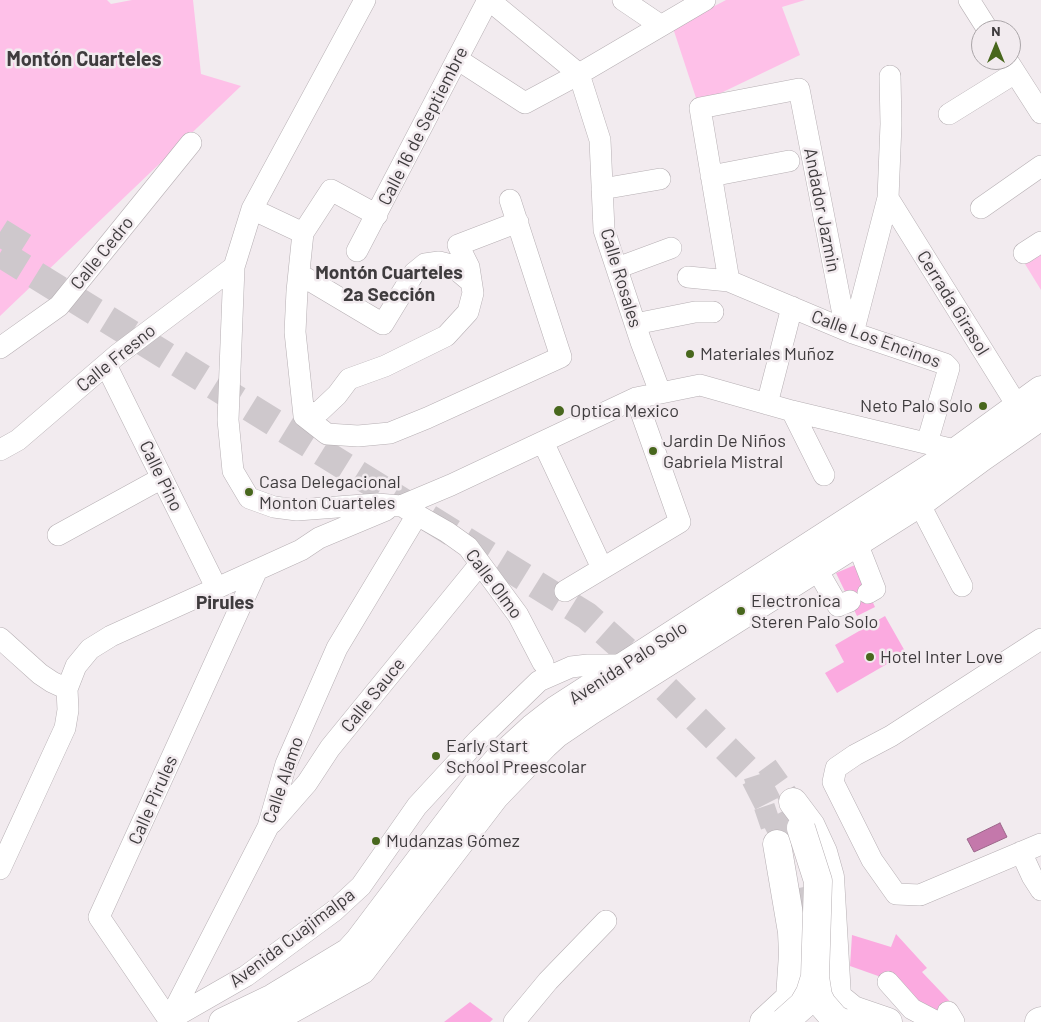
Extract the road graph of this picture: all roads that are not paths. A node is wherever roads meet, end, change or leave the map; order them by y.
1 (366, 0) edge
2 (488, 0) edge
3 (623, 0) edge
4 (704, 0) edge
5 (969, 0) edge
6 (982, 20) edge
7 (660, 26) junction
8 (457, 59) junction
9 (1007, 70) edge
10 (1013, 70) edge
11 (579, 74) junction
12 (890, 76) dead end
13 (1041, 113) edge
14 (949, 114) dead end
15 (191, 143) dead end
16 (789, 161) dead end
17 (1041, 166) edge
18 (711, 176) junction
19 (660, 179) dead end
20 (602, 189) junction
21 (888, 198) junction
22 (510, 200) dead end
23 (981, 208) dead end
24 (252, 209) junction
25 (377, 215) junction
26 (518, 222) junction
27 (303, 233) junction
28 (671, 248) dead end
29 (357, 251) dead end
30 (234, 267) junction
31 (617, 268) junction
32 (299, 274) junction
33 (688, 277) dead end
34 (729, 281) junction
35 (471, 282) junction
36 (792, 307) junction
37 (713, 312) dead end
38 (635, 324) junction
39 (850, 331) junction
40 (0, 348) edge
41 (106, 365) junction
42 (1041, 390) edge
43 (660, 392) junction
44 (636, 398) junction
45 (767, 404) junction
46 (792, 410) junction
47 (1030, 411) edge
48 (304, 416) junction
49 (543, 442) junction
50 (927, 443) junction
51 (0, 450) edge
52 (969, 454) junction
53 (824, 475) dead end
54 (162, 478) junction
55 (919, 503) junction
56 (409, 510) junction
57 (58, 535) dead end
58 (857, 543) junction
59 (480, 564) junction
60 (602, 568) junction
61 (816, 568) junction
62 (258, 570) junction
63 (962, 586) dead end
64 (216, 588) junction
65 (764, 589) junction
66 (565, 591) dead end
67 (0, 638) edge
68 (1041, 639) edge
69 (543, 663) dead end
70 (624, 666) junction
71 (67, 689) junction
72 (268, 827) junction
73 (788, 836) junction
74 (449, 839) junction
75 (1041, 844) edge
76 (1021, 852) junction
77 (0, 869) edge
78 (1038, 879) edge
79 (799, 888) tunnel mouth
80 (606, 921) dead end
81 (815, 977) junction
82 (888, 982) dead end
83 (787, 1010) edge
84 (839, 1010) edge
85 (268, 1015) edge
86 (946, 1019) edge
87 (169, 1021) edge
88 (223, 1022) edge
89 (514, 1022) edge
90 (764, 1022) edge
91 (888, 1022) edge

1 - 24 street
2 - 8 street, Calle 16 de Septiembre
2 - 11 street
3 - 7 street
4 - 7 street
5 - 6 street
7 - 11 street
8 - 11 street
8 - 25 street, Calle 16 de Septiembre
9 - 14 street
10 - 13 street
11 - 20 street, Calle Rosales
12 - 21 street
15 - 40 street, Calle Cedro
16 - 18 street
17 - 23 street
18 - 34 street
18 - 39 street, Andador Jazmin
19 - 20 street
20 - 31 street, Calle Rosales
21 - 39 street
21 - 47 street, Cerrada Girasol
22 - 26 street
24 - 27 street
24 - 30 street
25 - 27 street
25 - 29 street, Calle 16 de Septiembre
26 - 35 street
26 - 48 street
27 - 32 street
28 - 31 street
30 - 41 street, Calle Fresno
30 - 56 street
31 - 38 street, Calle Rosales
32 - 35 street
32 - 48 street
33 - 34 street, Calle Los Encinos
34 - 36 street, Calle Los Encinos
35 - 48 street
36 - 39 street, Calle Los Encinos
36 - 45 street
37 - 38 street
38 - 43 street, Calle Rosales
39 - 50 street, Calle Los Encinos
41 - 51 street, Calle Fresno
41 - 54 street, Calle Pino
42 - 47 main road, Avenida Palo Solo
43 - 44 street
43 - 45 street
44 - 49 street
44 - 60 street
45 - 46 street
46 - 50 street
46 - 53 street
47 - 52 main road, Avenida Palo Solo
49 - 56 street
49 - 60 street
50 - 52 street
52 - 55 main road, Avenida Palo Solo
52 - 65 main road, Avenida Palo Solo
54 - 57 street
54 - 64 street, Calle Pino
55 - 58 main road, Avenida Palo Solo
55 - 63 street
56 - 59 street, Calle Olmo
56 - 62 street
56 - 72 street, Calle Alamo
58 - 61 main road, Avenida Palo Solo
58 - 61 street
59 - 69 street, Calle Olmo
59 - 72 street, Calle Sauce
60 - 66 street
61 - 65 main road, Avenida Palo Solo
62 - 64 street
62 - 87 street, Calle Pirules
64 - 71 street
65 - 70 main road, Avenida Palo Solo
65 - 74 main road, Avenida Palo Solo
67 - 71 street
68 - 76 street
70 - 74 main road, Avenida Palo Solo
70 - 87 street, Avenida Cuajimalpa
71 - 77 street
72 - 87 street, Calle Alamo
73 - 79 main road
73 - 81 main road, bridge
73 - 83 main road
73 - 84 main road
74 - 85 main road, Avenida Palo Solo
75 - 76 street
76 - 78 street
80 - 89 street
81 - 83 main road, bridge
81 - 84 main road, bridge
82 - 86 street
83 - 84 main road
83 - 90 main road
84 - 91 main road
85 - 88 main road, Avenida Palo Solo

